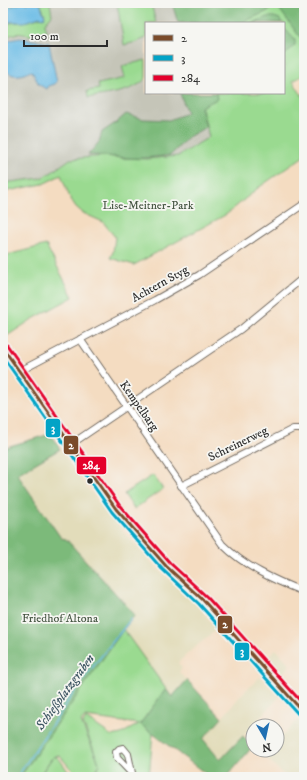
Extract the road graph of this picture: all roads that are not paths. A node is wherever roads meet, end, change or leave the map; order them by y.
1 (304, 204) edge
2 (304, 277) edge
3 (80, 339) junction
4 (3, 348) edge
5 (20, 371) junction
6 (126, 407) junction
7 (304, 432) edge
8 (70, 445) junction
9 (181, 486) junction
10 (304, 592) edge
11 (304, 713) edge

1 - 3 street, Achtern Styg
2 - 6 street
3 - 5 street, Achtern Styg
3 - 6 street, Kempelbarg
4 - 5 main road
5 - 8 main road
6 - 8 street
6 - 9 street, Kempelbarg
7 - 9 street, Schreinerweg
8 - 11 main road
9 - 10 street, Kempelbarg

